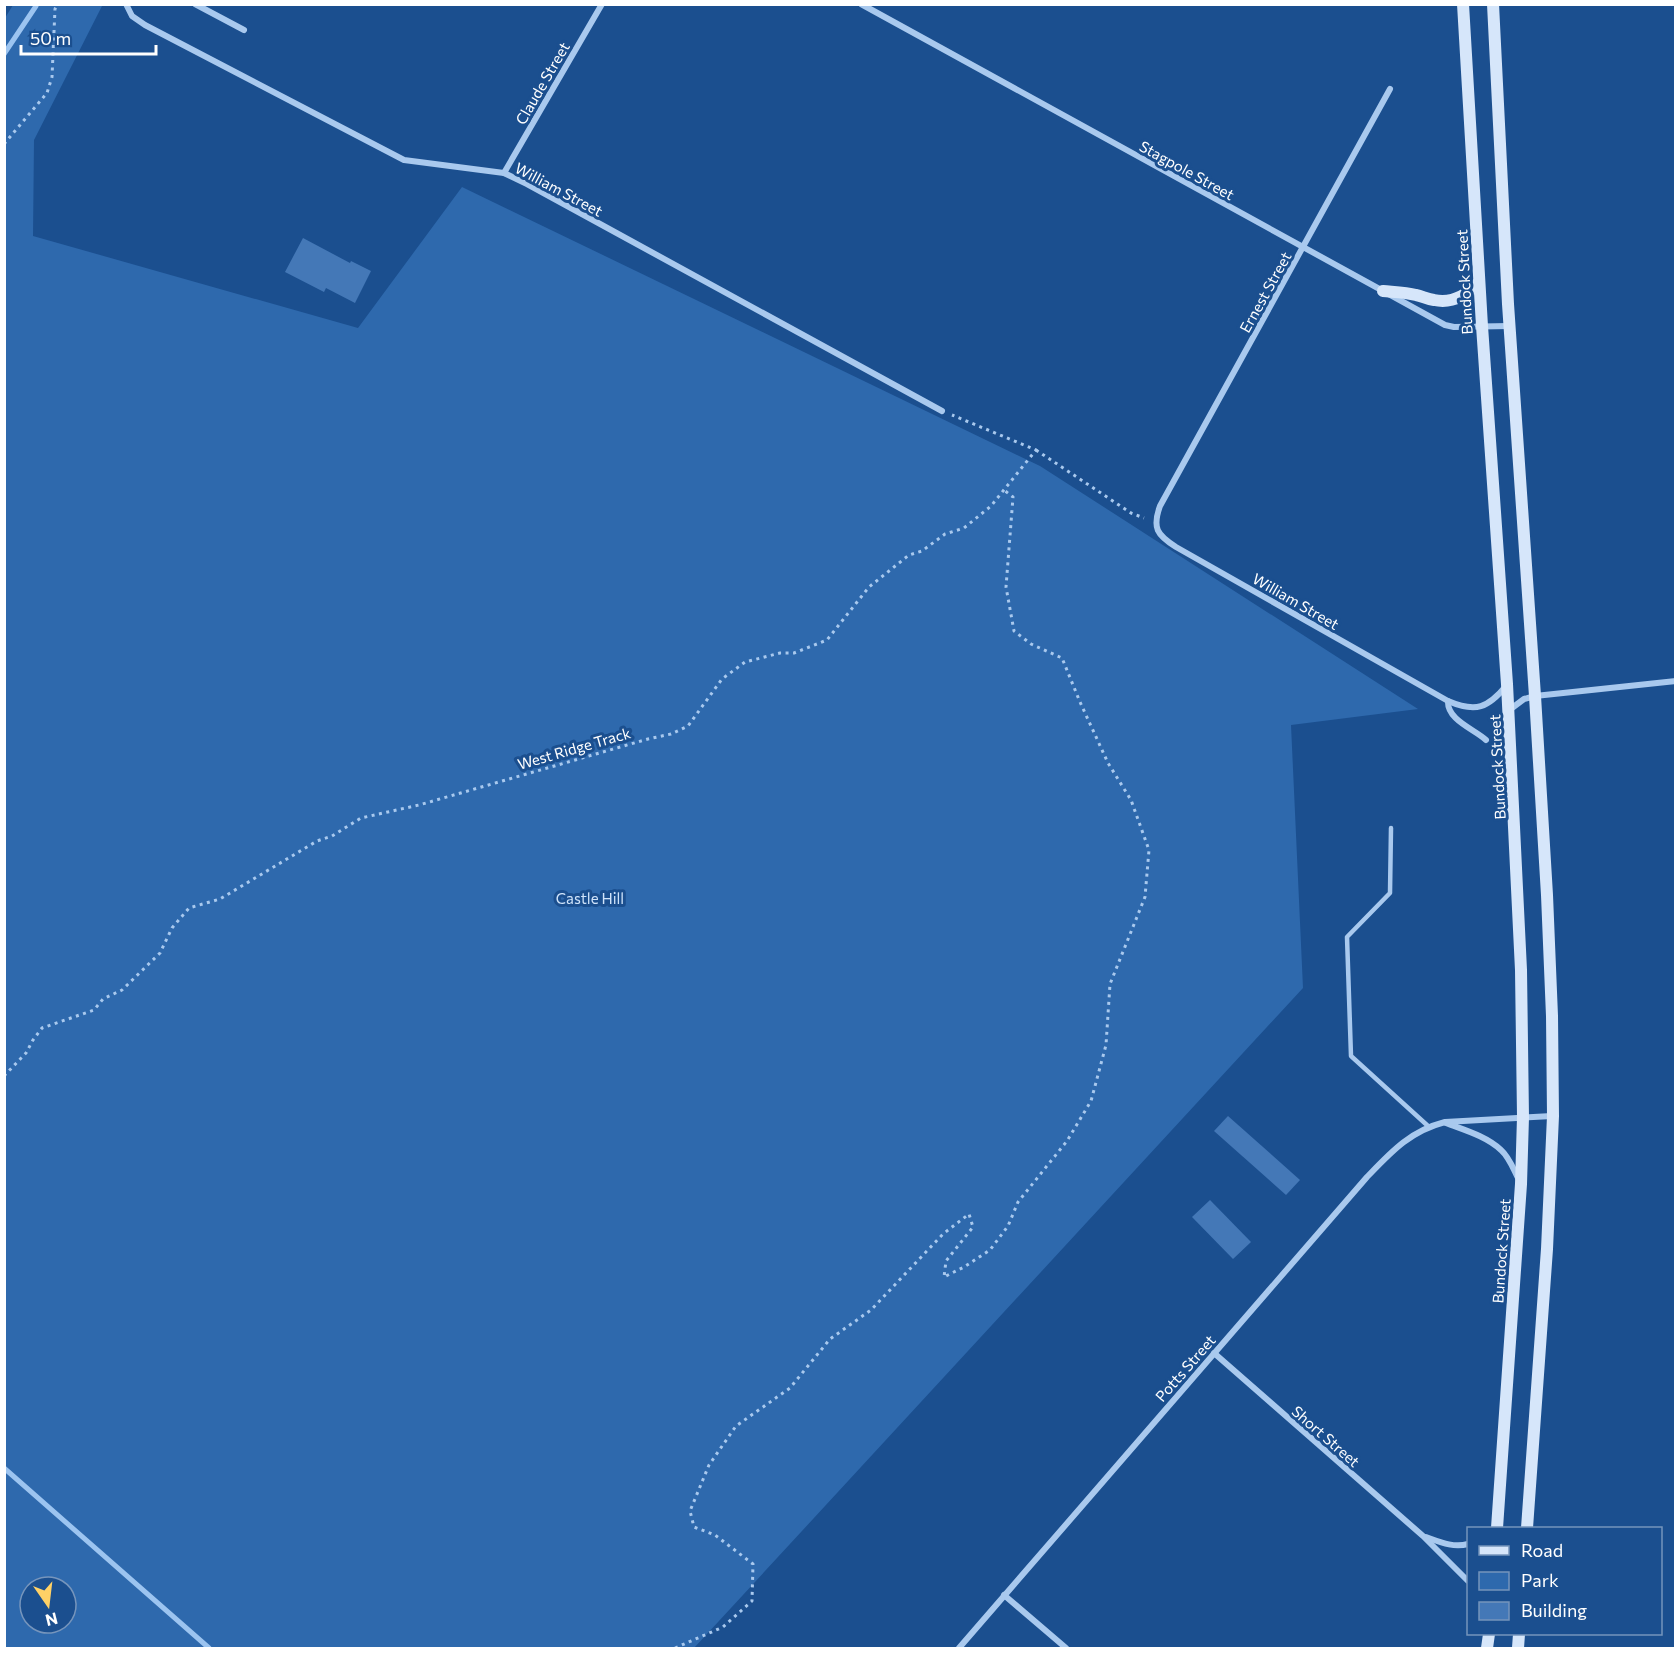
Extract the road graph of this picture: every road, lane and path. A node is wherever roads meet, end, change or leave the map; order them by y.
1 (57, 4) edge
2 (126, 4) edge
3 (195, 4) edge
4 (602, 4) edge
5 (861, 4) edge
6 (1463, 4) edge
7 (1493, 4) edge
8 (244, 30) dead end
9 (1390, 89) dead end
10 (4, 144) edge
11 (504, 173) junction
12 (1303, 247) junction
13 (1479, 282) junction
14 (1383, 291) junction
15 (1482, 326) junction
16 (1510, 326) junction
17 (942, 411) joint
18 (1036, 450) junction
19 (1004, 490) junction
20 (1162, 538) junction
21 (1676, 681) edge
22 (1507, 684) junction
23 (1535, 696) junction
24 (1448, 701) junction
25 (1509, 711) junction
26 (1486, 740) dead end
27 (1391, 828) dead end
28 (4, 1076) edge
29 (1553, 1116) junction
30 (1523, 1117) junction
31 (1445, 1122) junction
32 (1428, 1126) junction
33 (1521, 1184) junction
34 (1214, 1353) junction
35 (1497, 1522) edge
36 (1527, 1527) edge
37 (1423, 1536) junction
38 (1467, 1544) edge
39 (1467, 1580) edge
40 (1004, 1595) junction
41 (675, 1648) edge
42 (958, 1648) edge
43 (1066, 1648) edge

1 - 10 path
2 - 11 street, William Street
3 - 8 street
4 - 11 street, Claude Street
5 - 12 street, Stagpole Street
6 - 13 main road, Bundock Street
7 - 16 main road
9 - 12 street, Ernest Street
11 - 17 street, William Street
12 - 14 street, Stagpole Street
12 - 20 street, Ernest Street
13 - 14 main road
13 - 15 main road, Bundock Street
14 - 15 street, Stagpole Street
15 - 16 street, Stagpole Street
15 - 22 main road, Bundock Street
16 - 23 main road
17 - 18 path
18 - 19 path, West Ridge Track
18 - 20 path
19 - 28 path, West Ridge Track
19 - 41 path
20 - 24 street, William Street
21 - 23 street
22 - 24 street, William Street
22 - 25 main road, Bundock Street
23 - 25 street
23 - 29 main road
24 - 26 street, William Street
25 - 30 main road, Bundock Street
27 - 32 lane
29 - 30 street, Potts Street
29 - 36 main road
30 - 31 street, Potts Street
30 - 33 main road, Bundock Street
31 - 32 street, Potts Street
31 - 33 street
32 - 34 street, Potts Street
33 - 35 main road, Bundock Street
34 - 37 street, Short Street
34 - 40 street, Potts Street
37 - 38 street, Short Street
37 - 39 street, Short Street
40 - 42 street, Potts Street
40 - 43 street

